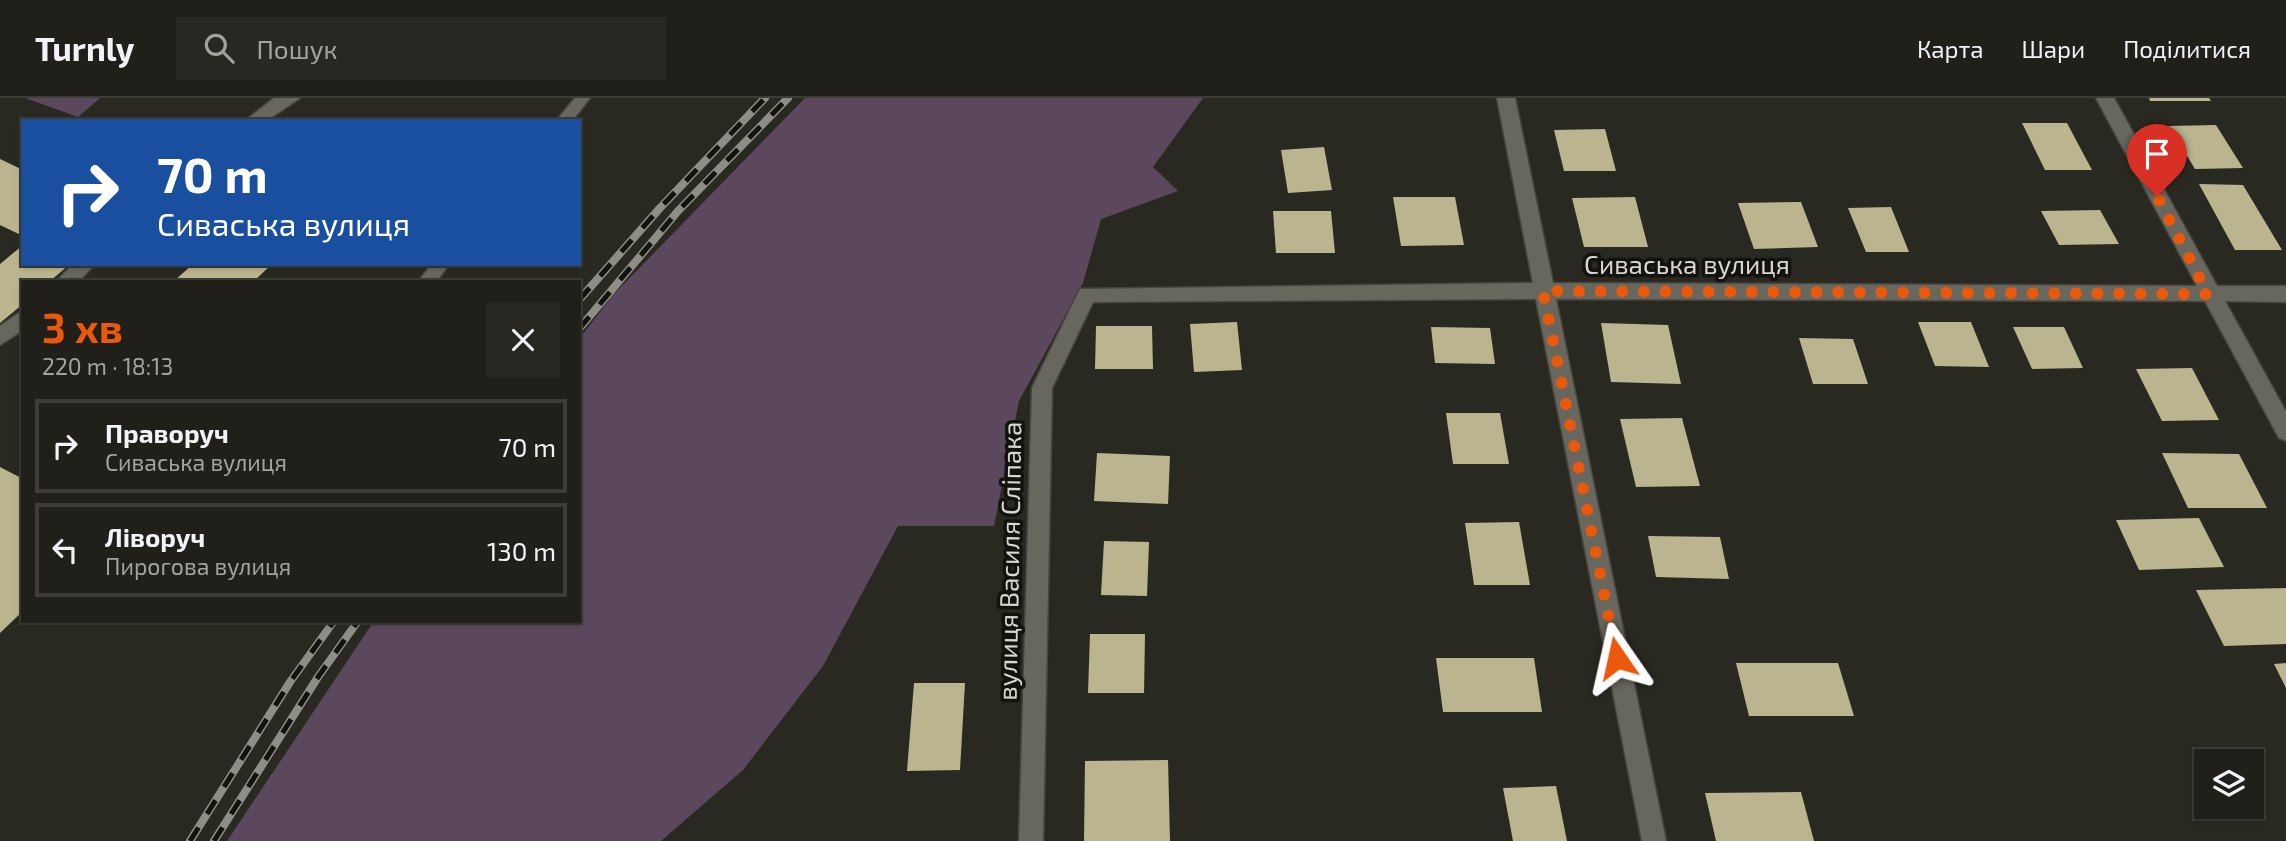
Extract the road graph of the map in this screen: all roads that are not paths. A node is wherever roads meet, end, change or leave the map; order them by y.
1 (291, 98) edge
2 (583, 98) edge
3 (1506, 98) edge
4 (2105, 98) edge
5 (256, 119) edge
6 (565, 119) edge
7 (84, 266) edge
8 (439, 266) edge
9 (67, 280) edge
10 (428, 280) edge
11 (1543, 291) junction
12 (1087, 294) joint
13 (2208, 294) junction
14 (2286, 294) edge
15 (21, 320) edge
16 (0, 337) edge
17 (2286, 432) edge
18 (1031, 841) edge
19 (1654, 841) edge

1 - 5 street
2 - 6 lane
3 - 11 street
4 - 13 street
7 - 9 street
8 - 10 lane
11 - 12 street, Сиваська вулиця
11 - 13 street, Сиваська вулиця
11 - 19 street
12 - 18 street, вулиця Василя Сліпака
13 - 14 street, Сиваська вулиця
13 - 17 street
15 - 16 street

